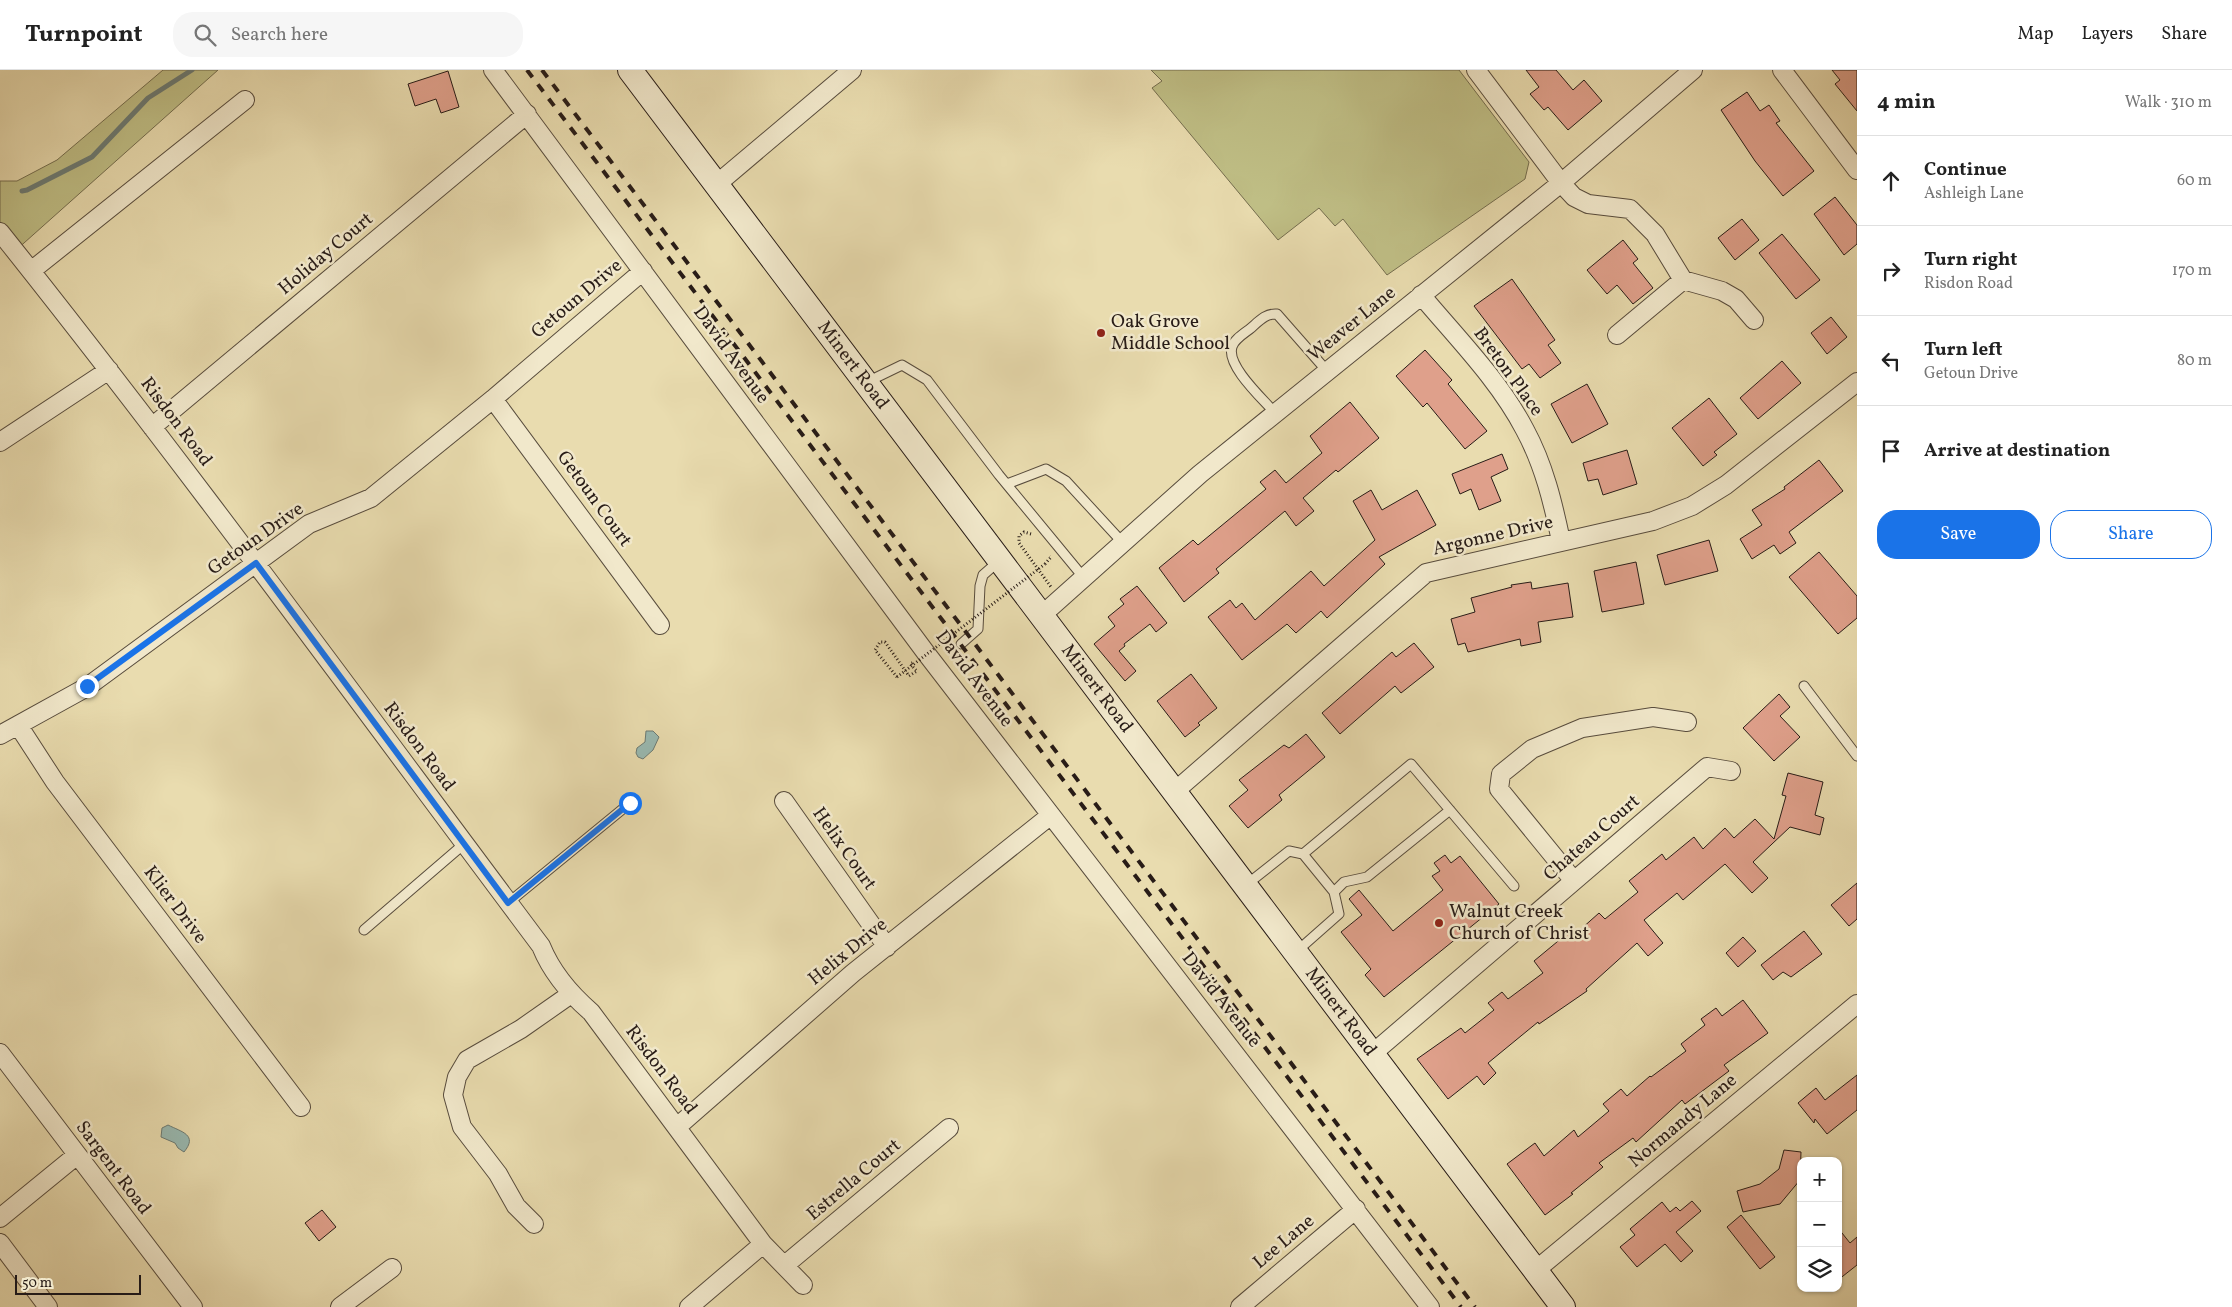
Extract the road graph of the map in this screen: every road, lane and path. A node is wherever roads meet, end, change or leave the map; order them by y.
1 (492, 70) edge
2 (630, 70) edge
3 (852, 70) edge
4 (1476, 70) edge
5 (1693, 70) edge
6 (1782, 70) edge
7 (244, 100) dead end
8 (526, 114) junction
9 (1857, 170) edge
10 (1561, 183) junction
11 (717, 184) junction
12 (0, 232) edge
13 (31, 271) junction
14 (643, 271) junction
15 (1683, 280) junction
16 (1421, 294) junction
17 (1754, 320) dead end
18 (1617, 335) dead end
19 (109, 370) junction
20 (1327, 370) junction
21 (866, 382) junction
22 (1857, 382) edge
23 (493, 399) junction
24 (1275, 413) junction
25 (152, 427) junction
26 (0, 442) edge
27 (1007, 484) junction
28 (1035, 540) dead end
29 (1561, 542) junction
30 (1123, 543) junction
31 (1046, 551) dead end
32 (1000, 560) junction
33 (256, 563) junction
34 (1084, 578) junction
35 (1060, 599) junction
36 (1042, 615) junction
37 (660, 625) dead end
38 (962, 644) dead end
39 (926, 653) junction
40 (1804, 686) dead end
41 (1687, 722) dead end
42 (18, 726) junction
43 (0, 736) edge
44 (1857, 756) edge
45 (1730, 771) dead end
46 (1174, 792) junction
47 (784, 801) dead end
48 (630, 803) dead end
49 (1450, 810) junction
50 (1051, 815) junction
51 (464, 844) junction
52 (1303, 854) junction
53 (1574, 881) junction
54 (1245, 886) junction
55 (1514, 886) dead end
56 (1334, 892) junction
57 (508, 903) junction
58 (364, 930) dead end
59 (887, 947) junction
60 (1296, 953) junction
61 (571, 994) junction
62 (1857, 1004) edge
63 (0, 1054) edge
64 (1372, 1054) junction
65 (301, 1107) dead end
66 (677, 1127) junction
67 (949, 1128) dead end
68 (77, 1156) junction
69 (1356, 1209) junction
70 (0, 1218) edge
71 (534, 1224) dead end
72 (0, 1243) edge
73 (763, 1244) junction
74 (785, 1265) junction
75 (392, 1268) dead end
76 (1536, 1270) junction
77 (804, 1285) dead end
78 (48, 1307) edge
79 (193, 1307) edge
80 (340, 1307) edge
81 (689, 1307) edge
82 (1240, 1307) edge
83 (1430, 1307) edge
84 (1563, 1307) edge

1 - 8 street, David Avenue
2 - 11 street, Minert Road
3 - 11 street
4 - 10 street
5 - 10 street, Weaver Lane
6 - 9 street
7 - 13 street
8 - 14 street, David Avenue
8 - 25 street, Holiday Court
10 - 15 street
10 - 16 street, Weaver Lane
11 - 21 street, Minert Road
12 - 13 street, Risdon Road
13 - 19 street, Risdon Road
14 - 23 street, Getoun Drive
14 - 39 street, David Avenue
15 - 17 street
15 - 18 street
16 - 20 street, Weaver Lane
16 - 29 street, Breton Place
19 - 25 street, Risdon Road
19 - 26 street
20 - 24 street, Weaver Lane
20 - 24 lane
21 - 27 lane
21 - 32 street, Minert Road
22 - 29 street, Argonne Drive
23 - 33 street, Getoun Drive
23 - 37 street, Getoun Court
24 - 30 street, Weaver Lane
25 - 33 street, Risdon Road
27 - 30 lane
27 - 34 lane
28 - 35 path
29 - 46 street, Argonne Drive
30 - 34 street, Weaver Lane
31 - 39 path, bridge
32 - 36 street, Minert Road
32 - 38 lane
33 - 42 street, Getoun Drive
33 - 51 street, Risdon Road
34 - 35 street, Weaver Lane
35 - 36 street, Weaver Lane
36 - 46 street, Minert Road
39 - 50 street, David Avenue
40 - 44 lane
41 - 53 street
42 - 43 street, Getoun Drive
42 - 65 street, Klier Drive
45 - 53 street, Chateau Court
46 - 54 street, Minert Road
47 - 59 street, Helix Court
48 - 57 lane
49 - 52 lane
49 - 55 lane
49 - 56 lane
50 - 59 street, Helix Drive
50 - 69 street, David Avenue
51 - 57 street, Risdon Road
51 - 58 lane
52 - 54 lane
52 - 56 lane
53 - 64 street, Chateau Court
54 - 60 street, Minert Road
56 - 60 lane
57 - 61 street, Risdon Road
59 - 66 street, Helix Drive
60 - 64 street, Minert Road
61 - 66 street, Risdon Road
61 - 71 street
62 - 76 street, Normandy Lane
63 - 68 street, Sargent Road
64 - 76 street, Minert Road
66 - 73 street, Risdon Road
67 - 74 street, Estrella Court
68 - 70 street
68 - 79 street, Sargent Road
69 - 82 street, Lee Lane
69 - 83 street, David Avenue
72 - 78 street
73 - 74 street, Risdon Road
73 - 81 street
74 - 77 street, Risdon Road
75 - 80 street
76 - 84 street, Minert Road

